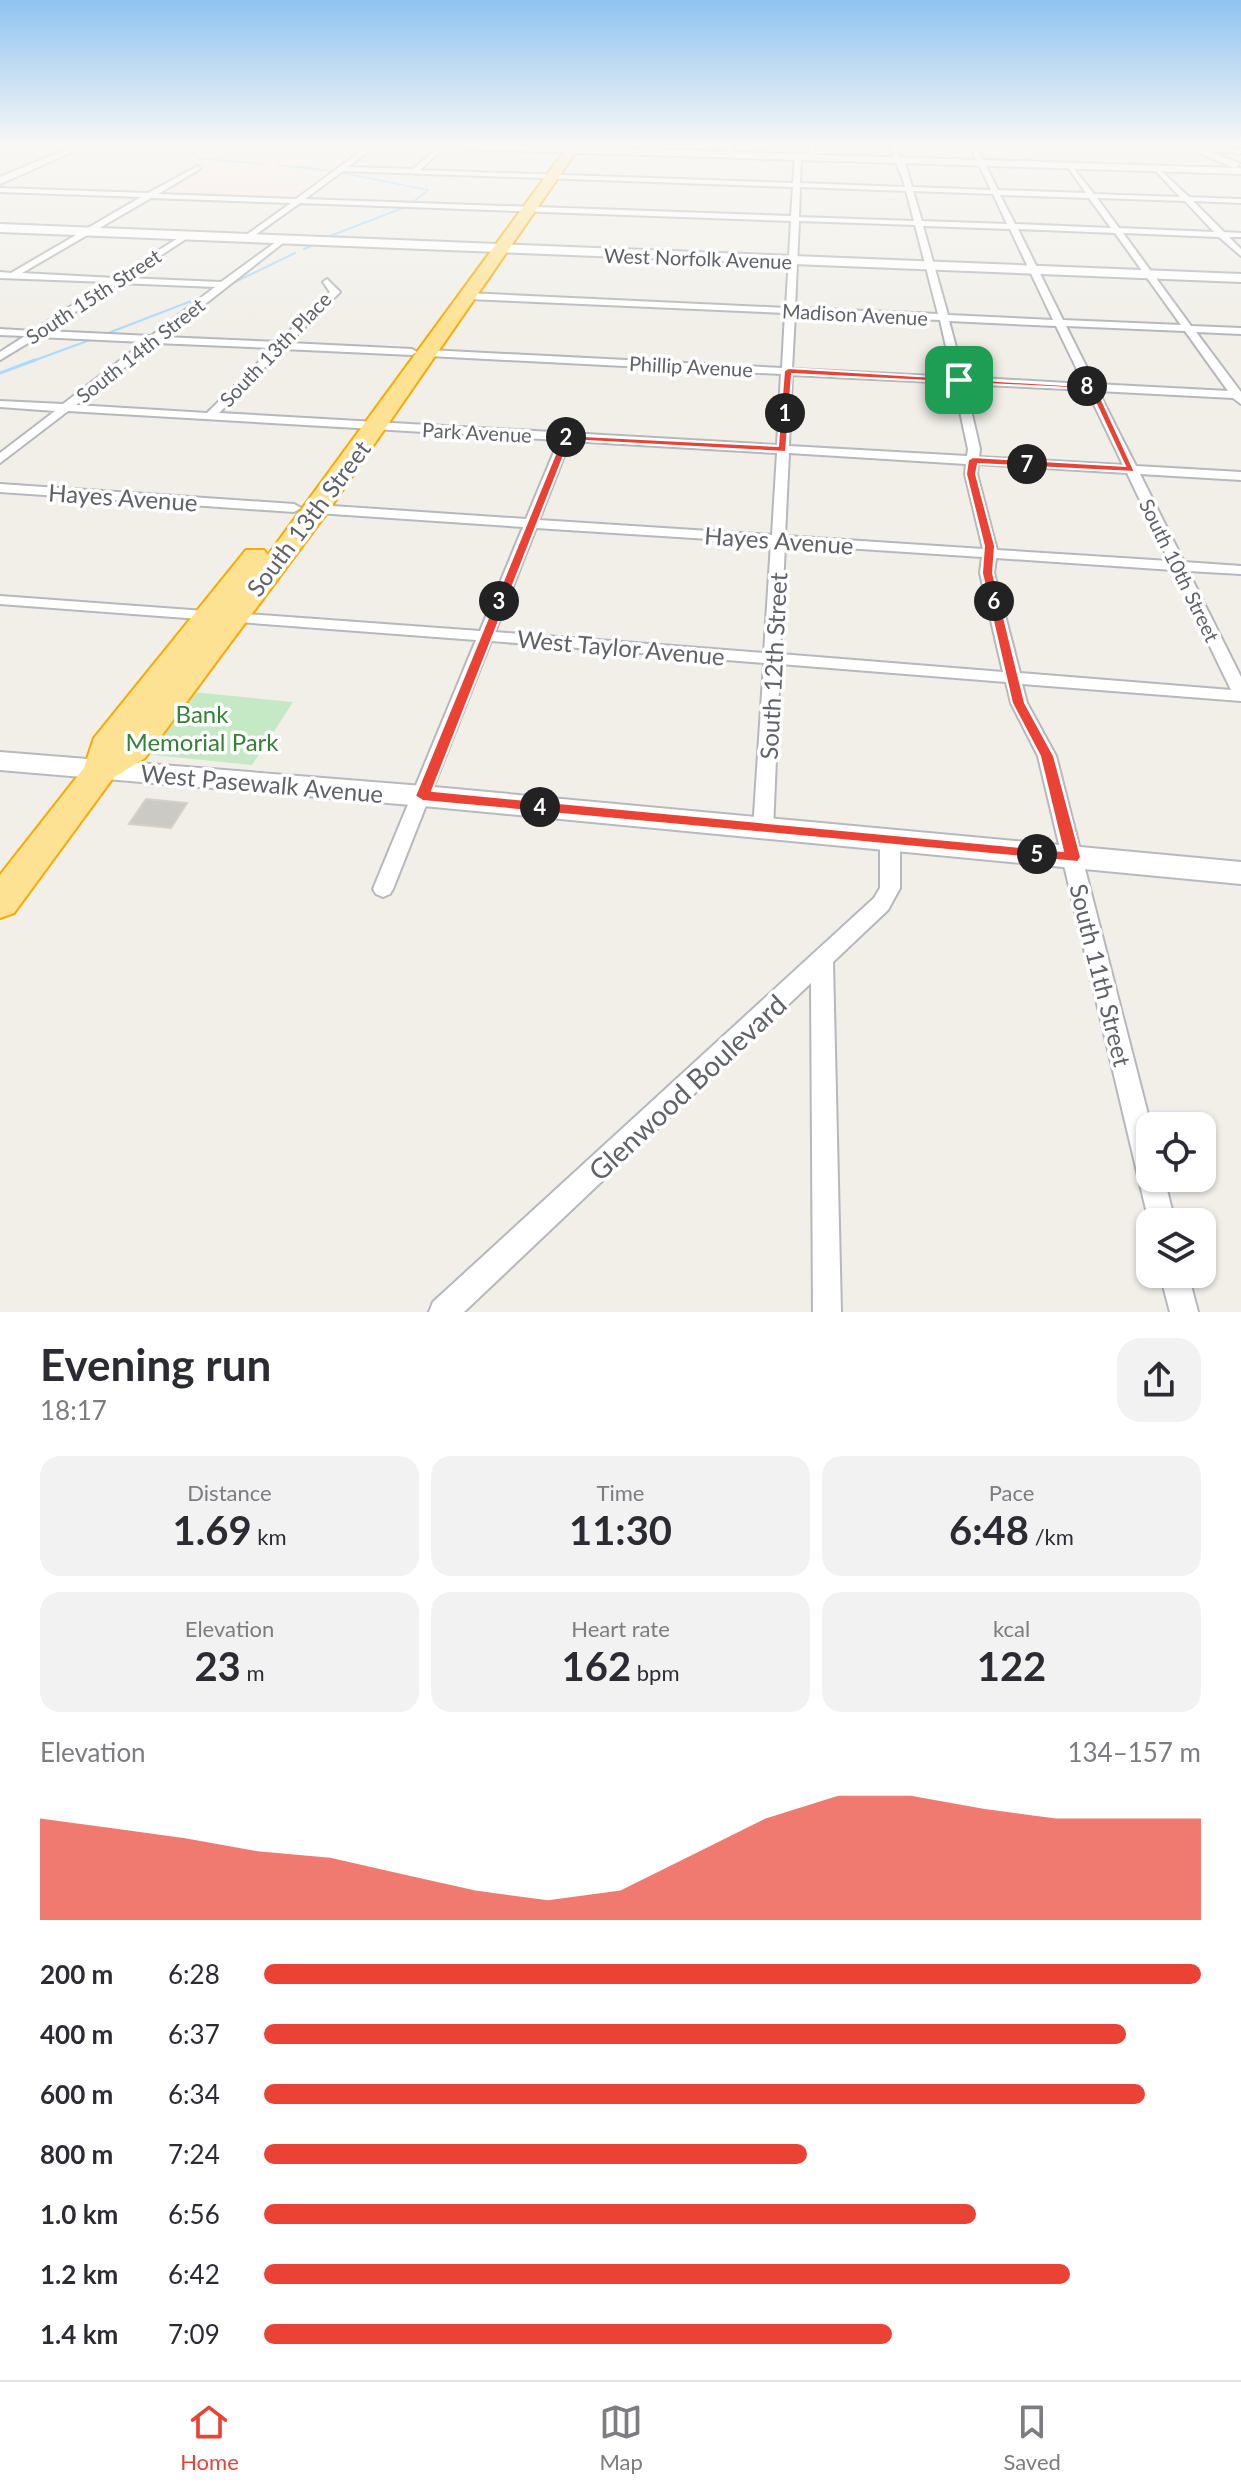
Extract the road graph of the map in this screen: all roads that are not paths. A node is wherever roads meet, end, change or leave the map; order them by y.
1 (130, 207) edge
2 (289, 207) edge
3 (480, 207) edge
4 (796, 207) edge
5 (914, 207) edge
6 (1004, 207) edge
7 (1099, 207) edge
8 (1194, 207) edge
9 (522, 209) junction
10 (796, 219) junction
11 (918, 223) junction
12 (1013, 227) junction
13 (0, 228) edge
14 (89, 231) junction
15 (1116, 231) junction
16 (1221, 234) junction
17 (186, 235) junction
18 (1241, 235) edge
19 (248, 238) junction
20 (280, 241) junction
21 (493, 248) junction
22 (1241, 254) edge
23 (793, 260) junction
24 (930, 266) junction
25 (1036, 270) junction
26 (1149, 274) junction
27 (0, 275) edge
28 (13, 275) junction
29 (1241, 278) edge
30 (117, 280) junction
31 (327, 282) dead end
32 (0, 283) edge
33 (223, 285) junction
34 (468, 296) junction
35 (791, 310) junction
36 (944, 318) junction
37 (1062, 323) junction
38 (1188, 328) junction
39 (1241, 331) edge
40 (0, 332) edge
41 (36, 334) junction
42 (153, 339) junction
43 (282, 345) junction
44 (421, 353) junction
45 (0, 357) edge
46 (788, 371) junction
47 (959, 380) junction
48 (1092, 387) junction
49 (1239, 397) edge
50 (0, 404) edge
51 (64, 409) junction
52 (210, 416) junction
53 (367, 425) junction
54 (566, 437) junction
55 (782, 450) junction
56 (0, 459) edge
57 (973, 460) junction
58 (1131, 470) junction
59 (1241, 476) edge
60 (0, 488) edge
61 (306, 508) junction
62 (532, 523) junction
63 (779, 540) junction
64 (990, 554) junction
65 (1178, 565) junction
66 (1241, 570) edge
67 (0, 600) edge
68 (207, 616) junction
69 (233, 618) junction
70 (485, 637) junction
71 (774, 660) junction
72 (1013, 678) junction
73 (1241, 695) edge
74 (0, 761) edge
75 (101, 770) junction
76 (423, 796) junction
77 (763, 830) junction
78 (890, 842) junction
79 (1073, 857) junction
80 (1241, 873) edge
81 (383, 889) dead end
82 (0, 903) edge
83 (822, 962) junction
84 (1136, 1118) edge
85 (1178, 1288) edge
86 (443, 1312) edge
87 (827, 1312) edge
88 (1184, 1312) edge

1 - 14 street
2 - 19 street
3 - 9 street
4 - 10 street, South 12th Street
5 - 11 street, South 11th Street
6 - 12 street, South 10th Street
7 - 15 street
8 - 16 street
9 - 10 street
9 - 21 highway
10 - 11 street
10 - 23 street, South 12th Street
11 - 12 street
11 - 24 street, South 11th Street
12 - 15 street
12 - 25 street, South 10th Street
13 - 14 street, West Norfolk Avenue
14 - 17 street, West Norfolk Avenue
14 - 28 street
15 - 16 street
15 - 26 street
16 - 18 street
16 - 22 street
17 - 19 street, West Norfolk Avenue
17 - 30 street, South 15th Street
19 - 20 street, West Norfolk Avenue
19 - 21 street, West Norfolk Avenue
20 - 21 street, West Norfolk Avenue
20 - 33 street, South 14th Street
21 - 23 street, West Norfolk Avenue
21 - 34 highway, South 13th Street
21 - 44 highway, South 13th Street
23 - 24 street, West Norfolk Avenue
23 - 35 street, South 12th Street
24 - 25 street, West Norfolk Avenue
24 - 36 street, South 11th Street
25 - 26 street, West Norfolk Avenue
25 - 37 street, South 10th Street
26 - 29 street, West Norfolk Avenue
26 - 38 street
27 - 28 street
28 - 30 street
28 - 32 street
30 - 33 street
30 - 41 street, South 15th Street
31 - 43 street, South 13th Place
33 - 42 street, South 14th Street
34 - 35 street, Madison Avenue
34 - 44 highway, South 13th Street
35 - 36 street, Madison Avenue
35 - 46 street, South 12th Street
36 - 37 street, Madison Avenue
36 - 47 street, South 11th Street
37 - 38 street, Madison Avenue
37 - 48 street, South 10th Street
38 - 39 street, Madison Avenue
38 - 49 street
40 - 41 street, Phillip Avenue
41 - 42 street, Phillip Avenue
41 - 45 street, South 15th Street
42 - 43 street, Phillip Avenue
42 - 51 street, South 14th Street
43 - 44 street, Phillip Avenue
43 - 52 street, South 13th Place
44 - 46 street, Phillip Avenue
44 - 53 highway, South 13th Street
46 - 47 street, Phillip Avenue
46 - 55 street, South 12th Street
47 - 48 street, Phillip Avenue
47 - 57 street, South 11th Street
48 - 49 street, Phillip Avenue
48 - 58 street, South 10th Street
50 - 51 street, Park Avenue
51 - 52 street, Park Avenue
51 - 56 street, South 14th Street
52 - 53 street, Park Avenue
53 - 54 street, Park Avenue
53 - 61 highway, South 13th Street
54 - 55 street, Park Avenue
54 - 62 street
55 - 57 street, Park Avenue
55 - 63 street, South 12th Street
57 - 58 street, Park Avenue
57 - 64 street, South 11th Street
58 - 59 street, Park Avenue
58 - 65 street, South 10th Street
60 - 61 street, Hayes Avenue
61 - 62 street, Hayes Avenue
61 - 68 highway, South 13th Street
61 - 69 highway, South 13th Street
62 - 63 street, Hayes Avenue
62 - 70 street
63 - 64 street, Hayes Avenue
63 - 71 street, South 12th Street
64 - 65 street, Hayes Avenue
64 - 72 street, South 11th Street
65 - 66 street, Hayes Avenue
65 - 73 street, South 10th Street
67 - 68 street, West Taylor Avenue
68 - 69 street, West Taylor Avenue
68 - 75 highway, South 13th Street
69 - 70 street, West Taylor Avenue
69 - 75 highway, South 13th Street
70 - 71 street, West Taylor Avenue
70 - 76 street
71 - 72 street, West Taylor Avenue
71 - 77 street, South 12th Street
72 - 73 street, West Taylor Avenue
72 - 79 street, South 11th Street
74 - 75 street, West Pasewalk Avenue
75 - 76 street, West Pasewalk Avenue
75 - 82 highway, South 13th Street
76 - 77 street, West Pasewalk Avenue
76 - 81 street
77 - 78 street, West Pasewalk Avenue
78 - 79 street, West Pasewalk Avenue
78 - 83 street, Glenwood Boulevard
79 - 80 street, West Pasewalk Avenue
79 - 84 street, South 11th Street
83 - 86 street, Glenwood Boulevard
83 - 87 street
85 - 88 street

